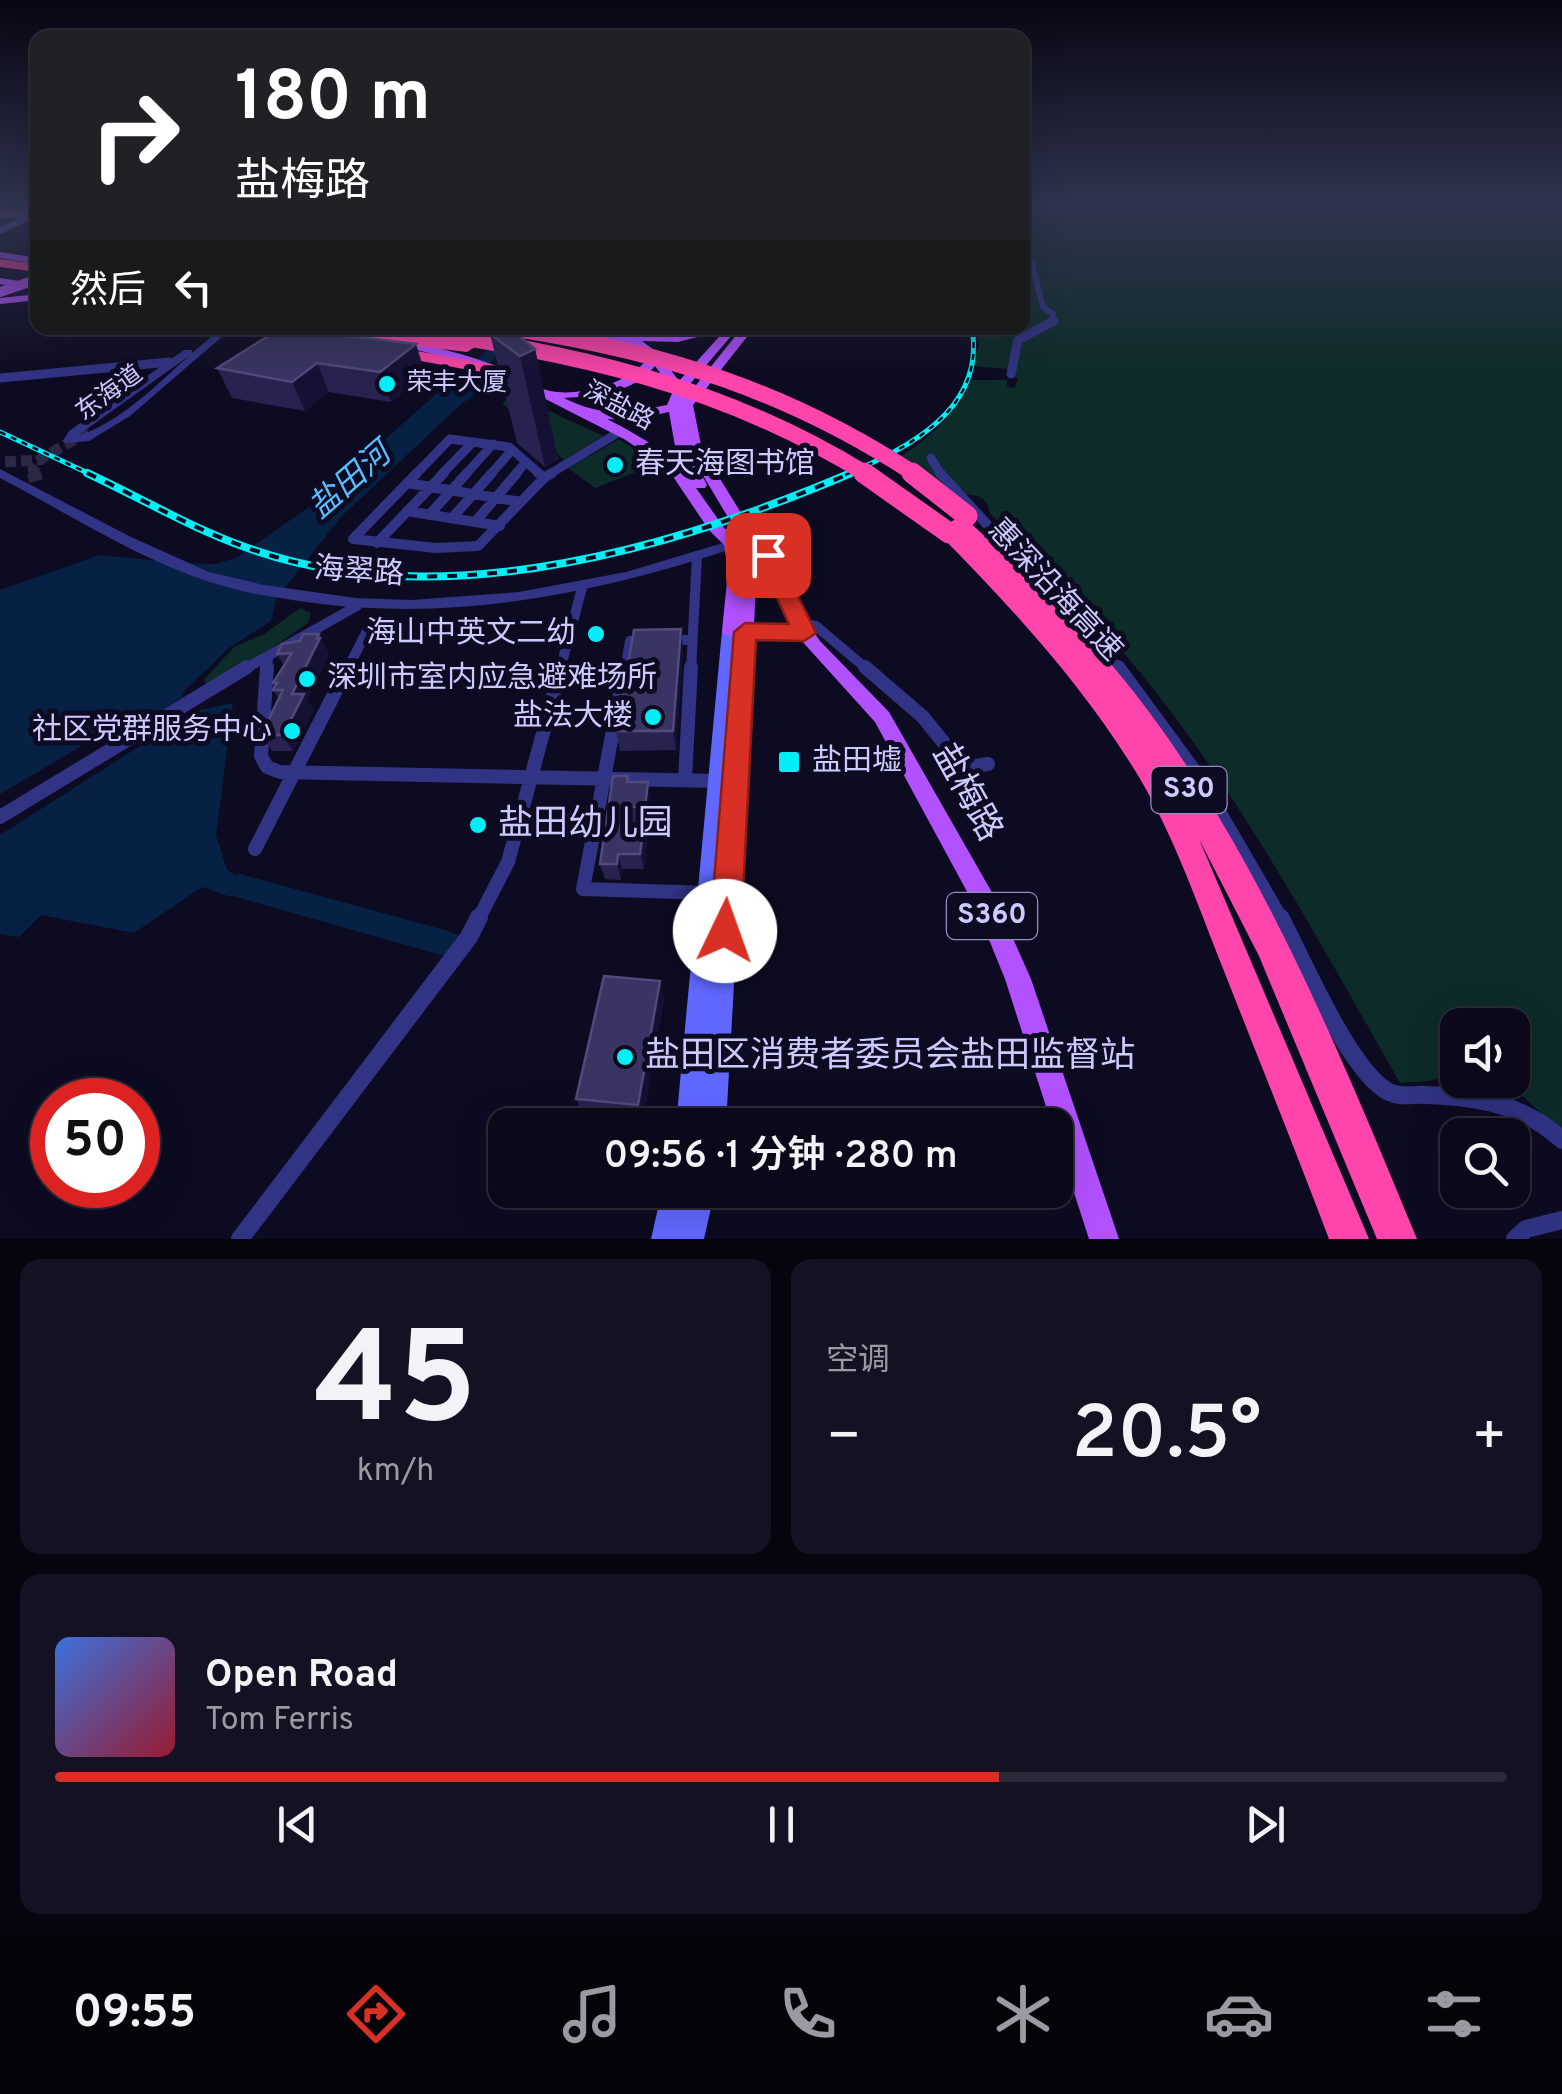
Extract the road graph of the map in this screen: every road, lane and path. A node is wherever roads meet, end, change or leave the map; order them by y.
1 (1030, 263) edge
2 (0, 273) edge
3 (30, 279) edge
4 (30, 280) edge
5 (0, 281) edge
6 (30, 283) edge
7 (0, 292) edge
8 (30, 298) edge
9 (0, 302) edge
10 (1030, 331) edge
11 (210, 335) edge
12 (217, 335) edge
13 (277, 335) edge
14 (345, 335) edge
15 (446, 335) edge
16 (501, 335) edge
17 (543, 335) edge
18 (618, 335) edge
19 (693, 335) edge
20 (727, 335) edge
21 (741, 335) edge
22 (1024, 335) edge
23 (625, 336) junction
24 (192, 352) junction
25 (468, 356) junction
26 (654, 356) junction
27 (172, 364) junction
28 (506, 372) joint
29 (1011, 374) dead end
30 (0, 378) edge
31 (542, 392) junction
32 (679, 401) junction
33 (586, 414) junction
34 (89, 430) tunnel mouth
35 (619, 432) junction
36 (472, 442) junction
37 (493, 444) junction
38 (512, 450) junction
39 (931, 458) dead end
40 (0, 460) edge
41 (525, 463) junction
42 (0, 473) edge
43 (679, 474) junction
44 (544, 478) junction
45 (407, 483) junction
46 (430, 487) junction
47 (452, 491) junction
48 (473, 494) junction
49 (707, 496) junction
50 (495, 498) junction
51 (522, 502) junction
52 (407, 511) junction
53 (430, 515) junction
54 (452, 518) junction
55 (738, 519) junction
56 (475, 522) junction
57 (500, 526) junction
58 (118, 528) junction
59 (953, 528) junction
60 (377, 543) junction
61 (733, 544) junction
62 (697, 556) junction
63 (582, 588) junction
64 (357, 606) junction
65 (802, 628) junction
66 (366, 631) dead end
67 (738, 631) junction
68 (692, 640) junction
69 (268, 658) junction
70 (988, 764) dead end
71 (295, 772) junction
72 (532, 778) junction
73 (604, 778) junction
74 (685, 779) junction
75 (718, 781) junction
76 (0, 817) edge
77 (255, 849) dead end
78 (718, 894) junction
79 (692, 1108) edge
80 (712, 1108) edge
81 (1562, 1140) edge
82 (673, 1208) edge
83 (696, 1208) edge
84 (1562, 1220) edge
85 (240, 1239) edge
86 (666, 1239) edge
87 (689, 1239) edge
88 (1104, 1239) edge
89 (1349, 1239) edge
90 (1397, 1239) edge
91 (1516, 1239) edge

1 - 10 street
2 - 3 highway
4 - 5 main road
6 - 7 main road, bridge
8 - 9 main road
11 - 24 street, 东海道
12 - 24 street, 东海道
13 - 25 highway
14 - 25 highway
15 - 59 highway, 惠深沿海高速 / S30, bridge
16 - 59 highway, 惠深沿海高速 / S30, bridge
17 - 59 highway, bridge
18 - 23 main road, 深盐路
19 - 23 main road
20 - 32 main road
21 - 32 main road
22 - 29 street
23 - 26 main road, 深盐路
24 - 27 street, 东海道
24 - 27 street, 东海道
25 - 28 highway
25 - 59 highway, bridge
26 - 31 main road
26 - 32 main road, 深盐路
27 - 30 street
27 - 34 street, 东海道
28 - 31 main road, 深盐路
31 - 33 main road, 深盐路
32 - 33 main road
32 - 49 main road
32 - 55 main road
33 - 35 main road, 深盐路
35 - 43 main road, 深盐路
35 - 44 street
36 - 37 street
36 - 45 street
36 - 46 street
37 - 38 street
37 - 47 street
38 - 41 street
38 - 48 street
39 - 81 street
40 - 58 street, 海翠路
41 - 44 street
41 - 50 street
42 - 58 street, 海翠路
43 - 49 main road
43 - 61 main road, 深盐路
44 - 51 street
45 - 46 street
45 - 60 street
46 - 47 street
46 - 52 street
47 - 48 street
47 - 53 street
48 - 50 street
48 - 54 street
49 - 61 main road
50 - 51 street
50 - 56 street
51 - 57 street
52 - 53 street
52 - 60 street
53 - 54 street
54 - 56 street
55 - 65 main road, 盐梅路 / S360
55 - 67 main road
56 - 57 street
57 - 60 street
58 - 64 street, 海翠路
59 - 89 highway, 惠深沿海高速 / S30
59 - 90 highway, 惠深沿海高速 / S30
61 - 62 street, 海翠路
61 - 67 main road
62 - 63 street, 海翠路
62 - 68 street
63 - 64 street, 海翠路
63 - 72 street
64 - 69 street
65 - 67 main road
65 - 70 street
65 - 88 main road, 盐梅路 / S360
66 - 71 street
67 - 75 main road
67 - 78 main road
68 - 73 street
68 - 74 street
69 - 71 street
69 - 76 street
71 - 72 street
71 - 77 street
72 - 73 street
72 - 85 street
73 - 74 street
73 - 78 street
74 - 75 street
75 - 78 main road
78 - 79 main road
78 - 80 main road
82 - 86 main road
83 - 87 main road
84 - 91 street

